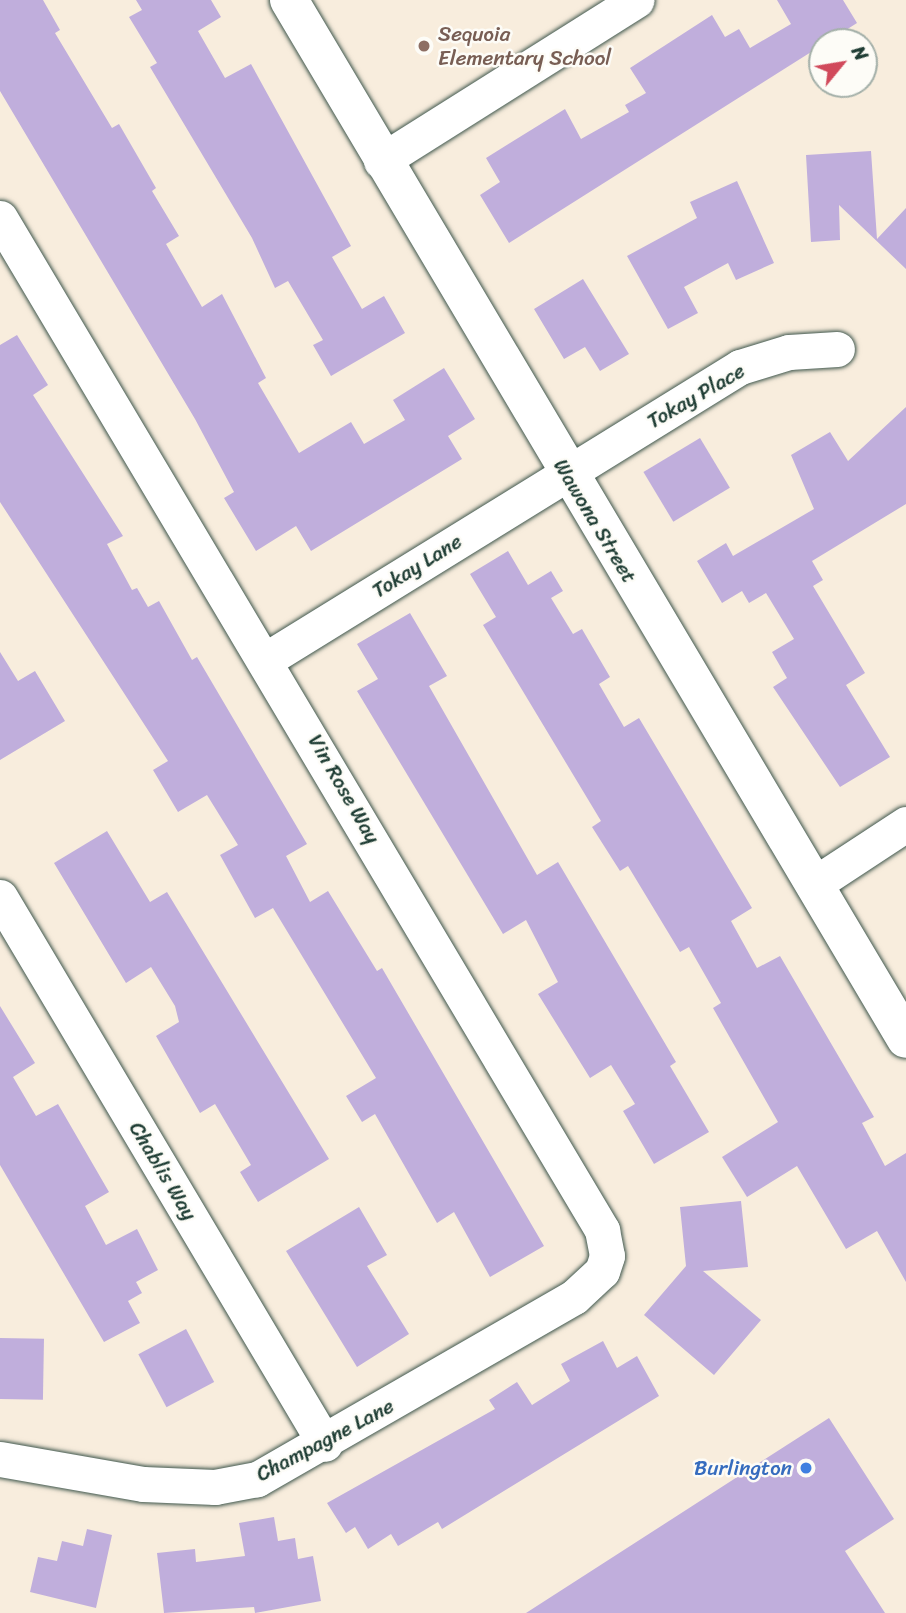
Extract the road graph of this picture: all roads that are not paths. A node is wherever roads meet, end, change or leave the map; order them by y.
1 (289, 0) edge
2 (637, 0) edge
3 (381, 161) junction
4 (4, 235) edge
5 (837, 349) dead end
6 (566, 472) junction
7 (267, 659) junction
8 (906, 824) edge
9 (813, 885) junction
10 (0, 897) edge
11 (906, 1039) edge
12 (509, 1335) joint
13 (325, 1444) junction
14 (0, 1459) edge

1 - 3 street, Wawona Street
2 - 3 street
3 - 6 street, Wawona Street
4 - 7 street, Vin Rose Way
5 - 6 street, Tokay Place
6 - 7 street, Tokay Lane
6 - 9 street, Wawona Street
7 - 12 street, Vin Rose Way
8 - 9 street
9 - 11 street, Wawona Street
10 - 13 street, Chablis Way
12 - 13 street, Champagne Lane
13 - 14 street, Champagne Lane

